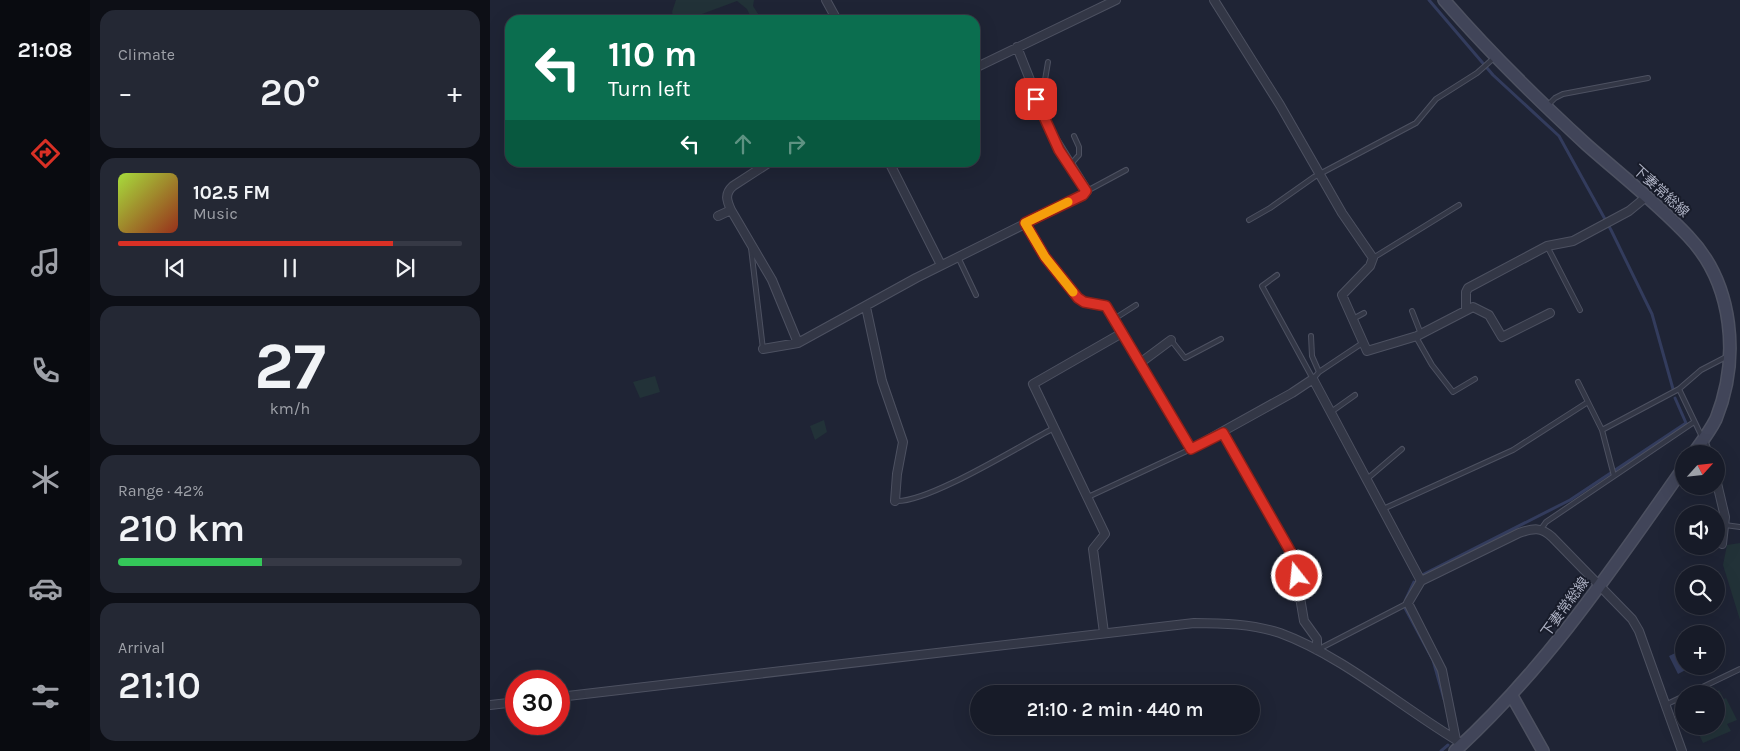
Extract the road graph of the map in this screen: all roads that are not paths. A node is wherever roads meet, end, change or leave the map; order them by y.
1 (826, 0) edge
2 (1116, 0) edge
3 (1214, 0) edge
4 (1444, 0) edge
5 (834, 15) edge
6 (1017, 47) junction
7 (1492, 59) junction
8 (1048, 62) dead end
9 (980, 66) edge
10 (1648, 78) dead end
11 (1032, 89) junction
12 (1546, 107) junction
13 (1074, 136) dead end
14 (1069, 165) junction
15 (763, 167) edge
16 (892, 167) edge
17 (1126, 170) dead end
18 (1320, 174) junction
19 (1086, 191) junction
20 (1646, 197) junction
21 (1459, 205) dead end
22 (731, 210) junction
23 (718, 216) dead end
24 (1249, 220) dead end
25 (1025, 223) junction
26 (749, 239) junction
27 (1547, 246) junction
28 (958, 257) junction
29 (1372, 258) junction
30 (941, 265) junction
31 (1277, 275) dead end
32 (976, 295) dead end
33 (1136, 305) dead end
34 (866, 308) junction
35 (1466, 310) junction
36 (1580, 310) dead end
37 (1412, 311) dead end
38 (1364, 313) dead end
39 (1550, 313) dead end
40 (1114, 319) junction
41 (1352, 319) junction
42 (1122, 333) junction
43 (1418, 335) junction
44 (1311, 336) dead end
45 (1221, 339) dead end
46 (1171, 340) joint
47 (1364, 342) junction
48 (798, 343) junction
49 (762, 349) joint
50 (1736, 353) edge
51 (1140, 363) junction
52 (1319, 372) junction
53 (1313, 379) junction
54 (1475, 379) dead end
55 (1578, 382) dead end
56 (1680, 389) junction
57 (1355, 395) dead end
58 (1588, 402) junction
59 (1331, 412) junction
60 (1694, 422) junction
61 (1054, 428) junction
62 (1602, 430) junction
63 (1223, 433) junction
64 (1703, 440) junction
65 (1699, 445) edge
66 (1705, 445) edge
67 (1191, 449) junction
68 (1402, 449) dead end
69 (1614, 474) junction
70 (1367, 479) junction
71 (1675, 480) edge
72 (1088, 497) junction
73 (895, 501) joint
74 (1383, 509) junction
75 (1725, 525) edge
76 (1740, 527) edge
77 (1541, 529) junction
78 (1421, 581) junction
79 (1599, 586) junction
80 (1408, 602) junction
81 (1104, 634) junction
82 (1317, 650) junction
83 (1740, 669) edge
84 (1707, 685) edge
85 (570, 695) edge
86 (1512, 696) junction
87 (1675, 700) edge
88 (505, 703) edge
89 (490, 705) edge
90 (1665, 705) junction
91 (1458, 745) edge
92 (1543, 751) edge
93 (1682, 751) edge

1 - 5 street
2 - 6 street
3 - 18 street
4 - 7 main road, 下妻常総線
6 - 9 street
6 - 11 street
7 - 12 main road, 下妻常総線
7 - 18 lane
8 - 11 lane
10 - 12 lane
11 - 14 street
12 - 20 main road, 下妻常総線
13 - 14 lane
14 - 19 street
15 - 22 street
16 - 30 street
17 - 19 lane
18 - 24 lane
18 - 29 street
19 - 25 street
20 - 27 street
20 - 50 main road, 下妻常総線
21 - 29 lane
22 - 23 street
22 - 26 street
25 - 28 street
25 - 40 street
26 - 48 street
26 - 49 lane
27 - 35 street
27 - 36 lane
28 - 30 street
28 - 32 lane
29 - 41 street
30 - 34 street
31 - 53 lane
33 - 40 lane
34 - 48 street
34 - 73 street
35 - 39 street
35 - 43 street
37 - 43 lane
38 - 41 lane
40 - 42 street
41 - 47 street
42 - 51 street
42 - 61 street
43 - 47 street
43 - 54 lane
44 - 52 lane
45 - 46 lane
46 - 51 street
47 - 52 lane
48 - 49 street
50 - 56 lane
50 - 64 main road, 下妻常総線
51 - 67 street
52 - 53 lane
53 - 59 street
53 - 63 street
55 - 58 lane
56 - 60 lane
56 - 62 lane
57 - 59 lane
58 - 62 lane
58 - 74 lane
59 - 70 street
60 - 64 lane
60 - 69 lane
61 - 72 street
61 - 73 lane
62 - 69 lane
63 - 67 street
63 - 82 street
64 - 65 main road, 下妻常総線
64 - 66 street
67 - 72 lane
68 - 70 lane
69 - 77 lane
70 - 74 street
71 - 79 main road, 下妻常総線
72 - 81 street
74 - 78 street
75 - 76 lane
77 - 78 street
77 - 79 street
78 - 80 street
79 - 86 main road, 下妻常総線
79 - 90 street
80 - 82 lane
80 - 91 street
81 - 82 street
81 - 85 street
82 - 91 street
83 - 84 lane
86 - 91 main road, 下妻常総線
86 - 92 main road
87 - 90 lane
88 - 89 street
90 - 93 street

